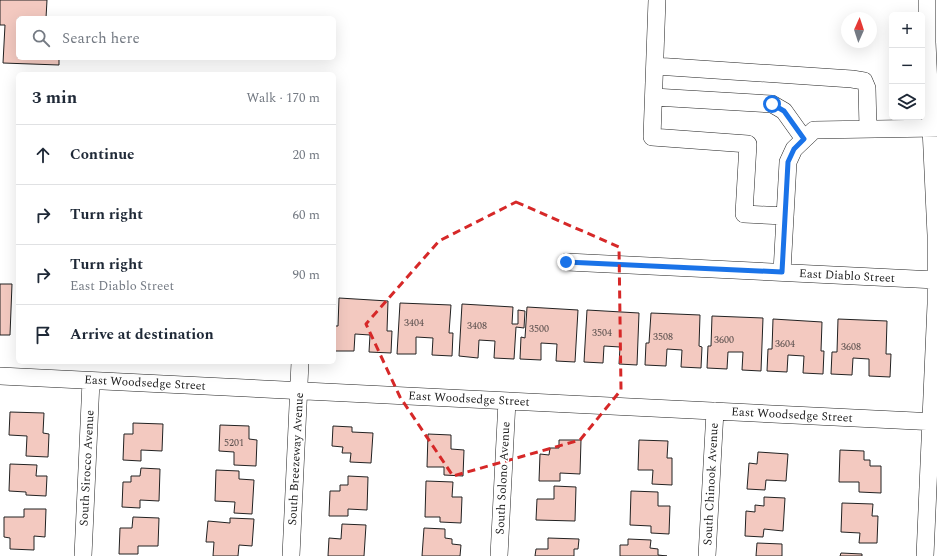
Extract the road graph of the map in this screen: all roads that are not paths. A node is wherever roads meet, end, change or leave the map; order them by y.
1 (658, 0) edge
2 (927, 0) edge
3 (655, 66) junction
4 (654, 97) junction
5 (868, 128) junction
6 (934, 128) edge
7 (804, 139) junction
8 (785, 216) junction
9 (936, 235) edge
10 (566, 262) dead end
11 (782, 272) junction
12 (936, 280) edge
13 (300, 364) edge
14 (0, 376) edge
15 (91, 381) junction
16 (299, 391) junction
17 (506, 401) junction
18 (714, 411) junction
19 (934, 421) edge
20 (83, 556) edge
21 (291, 556) edge
22 (499, 556) edge
23 (707, 556) edge
24 (925, 556) edge

1 - 3 street
2 - 6 street
3 - 4 street
3 - 5 street
4 - 7 street
4 - 8 street
5 - 6 street
5 - 7 street
6 - 9 street
7 - 8 street
8 - 11 street
9 - 12 street
10 - 11 street, East Diablo Street
11 - 12 street, East Diablo Street
12 - 19 street
13 - 16 street, South Breezeway Avenue
14 - 15 street, East Woodsedge Street
15 - 16 street, East Woodsedge Street
15 - 20 street, South Sirocco Avenue
16 - 17 street, East Woodsedge Street
16 - 21 street, South Breezeway Avenue
17 - 18 street, East Woodsedge Street
17 - 22 street, South Solono Avenue
18 - 19 street, East Woodsedge Street
18 - 23 street, South Chinook Avenue
19 - 24 street

